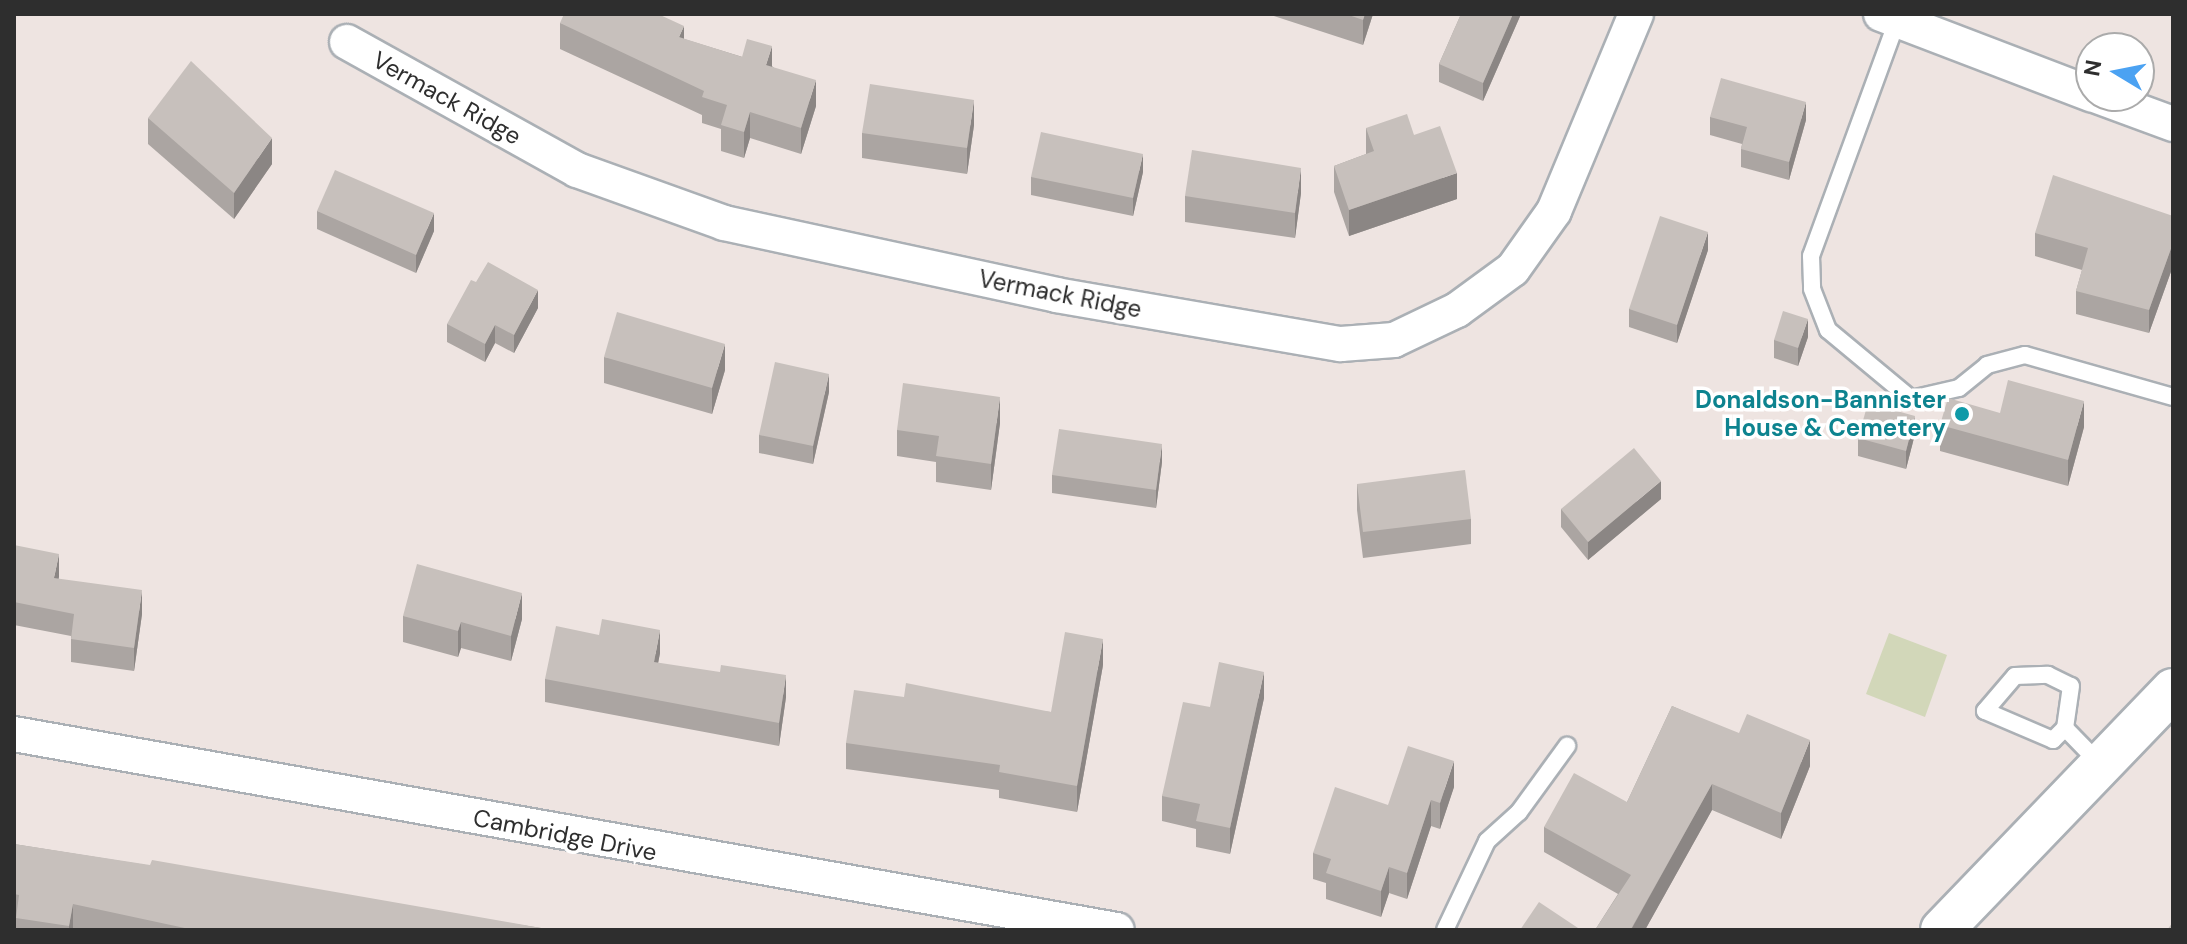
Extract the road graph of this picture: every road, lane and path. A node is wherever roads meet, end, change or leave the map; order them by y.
1 (1636, 14) edge
2 (1889, 17) edge
3 (347, 42) dead end
4 (2075, 88) edge
5 (2140, 112) edge
6 (2173, 124) edge
7 (2173, 397) edge
8 (2173, 690) edge
9 (2065, 728) junction
10 (14, 734) edge
11 (1567, 746) dead end
12 (2100, 764) junction
13 (1117, 930) edge
14 (1445, 930) edge
15 (1942, 930) edge

1 - 3 street, Vermack Ridge
2 - 4 street
2 - 7 lane
5 - 6 street
8 - 12 street
9 - 9 lane
9 - 12 lane
10 - 13 street, Cambridge Drive
11 - 14 lane
12 - 15 street

